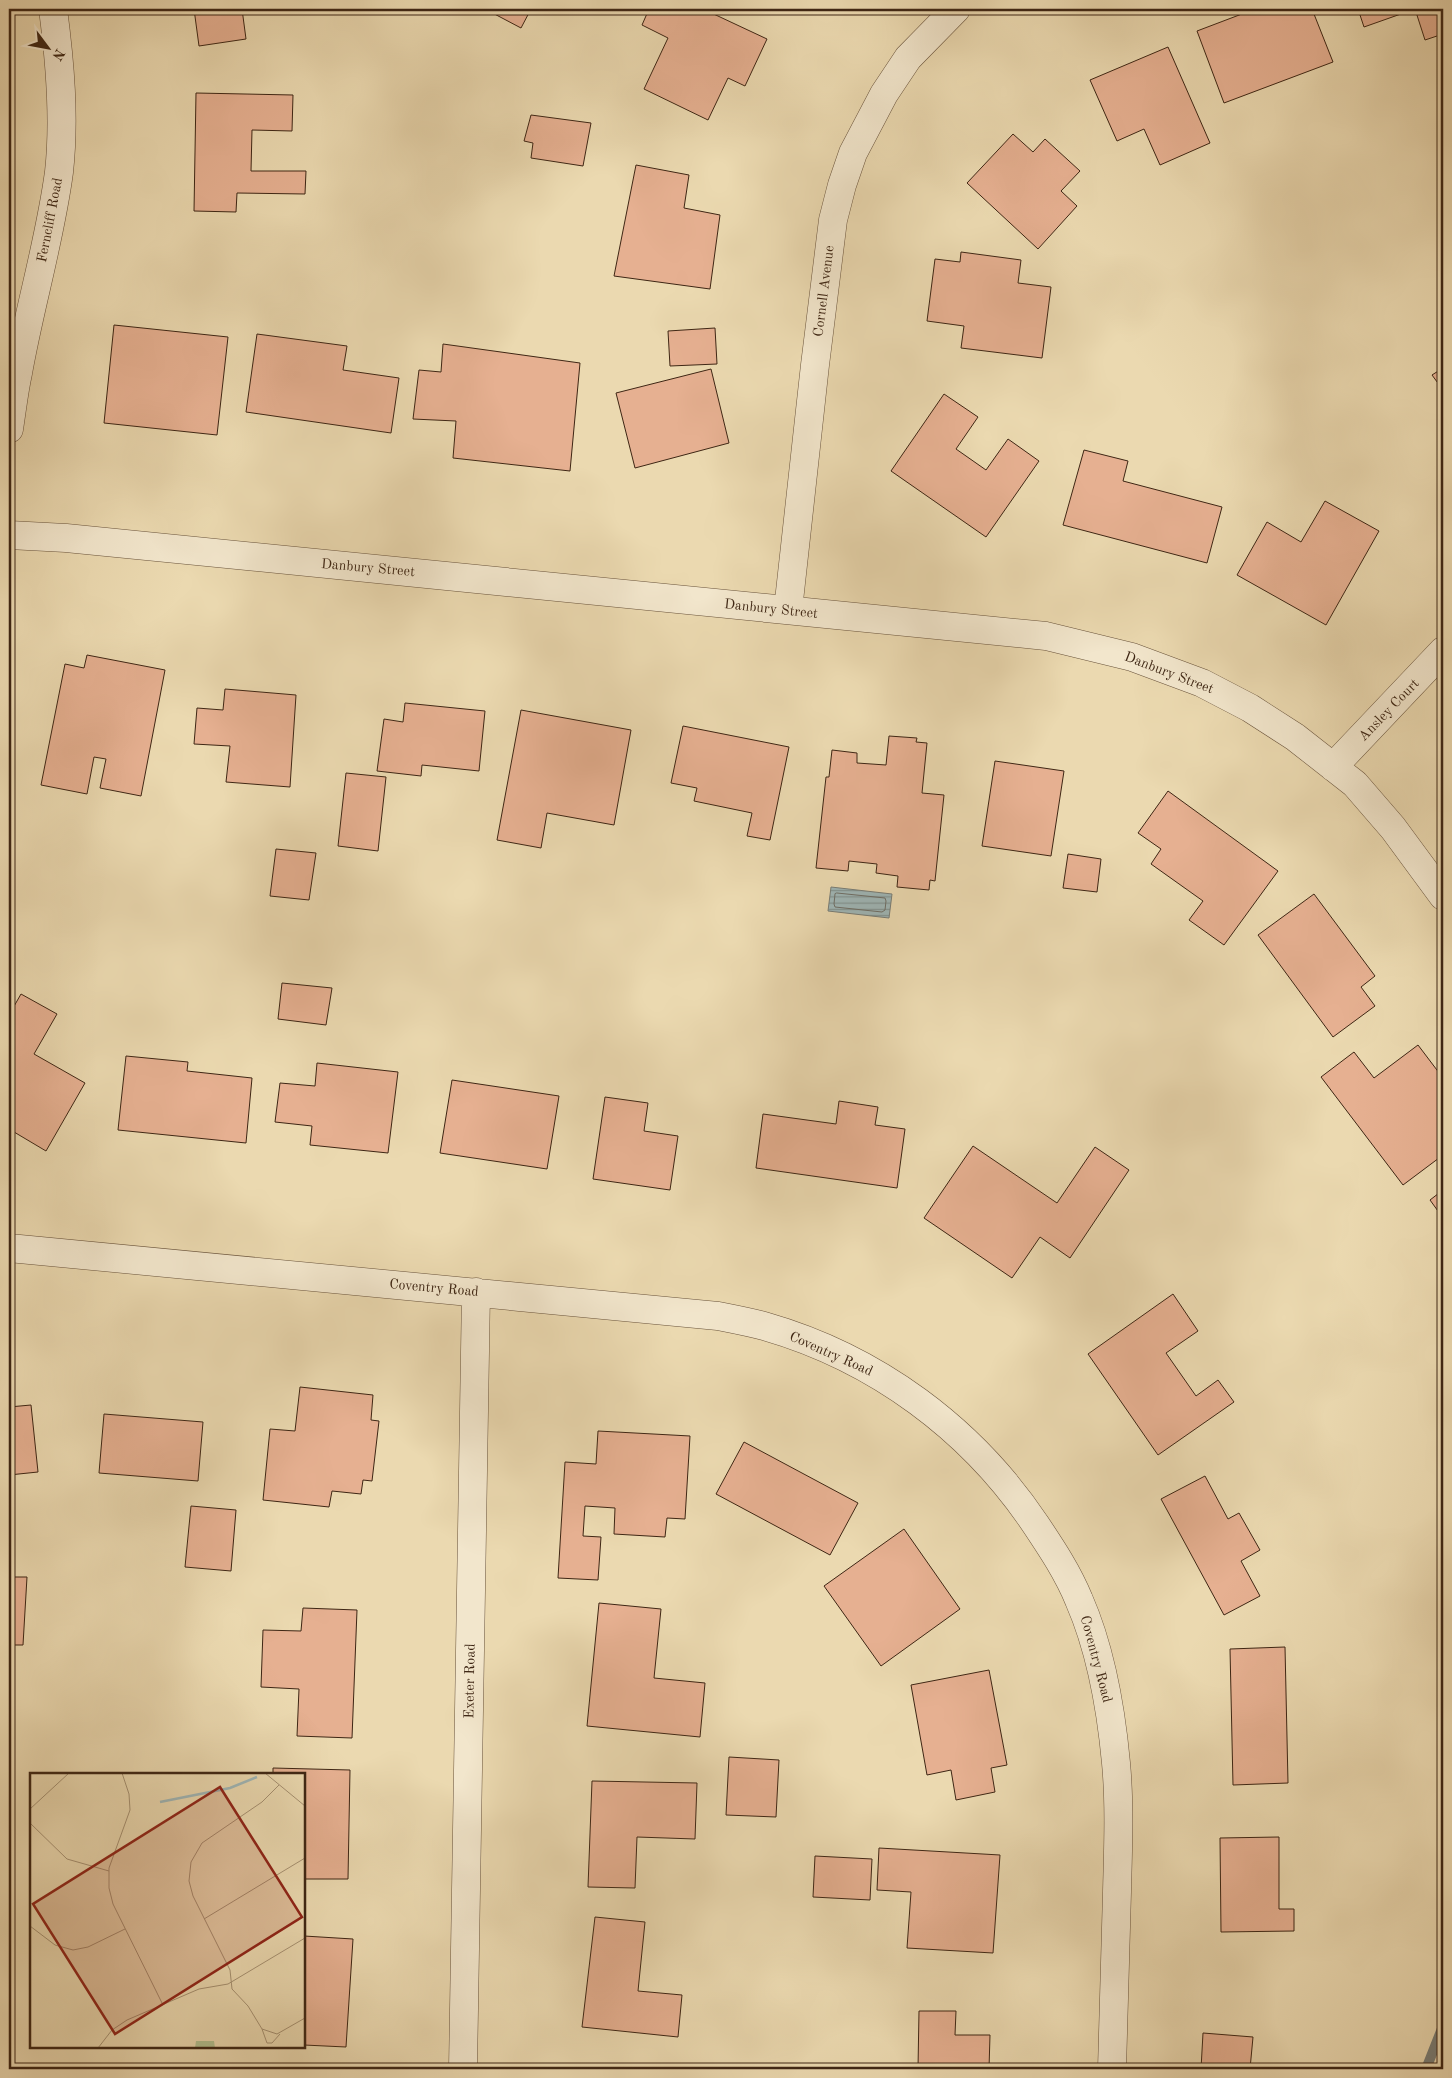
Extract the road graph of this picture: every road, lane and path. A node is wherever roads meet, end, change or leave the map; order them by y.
1 (53, 9) edge
2 (956, 9) edge
3 (9, 429) edge
4 (9, 534) edge
5 (788, 610) junction
6 (1443, 651) edge
7 (1333, 767) junction
8 (1443, 896) edge
9 (9, 1248) edge
10 (476, 1292) junction
11 (463, 2069) edge
12 (1112, 2069) edge

1 - 3 street, Ferncliff Road
2 - 5 street, Cornell Avenue
4 - 5 street, Danbury Street
5 - 7 street, Danbury Street
6 - 7 street, Ansley Court
7 - 8 street, Danbury Street
9 - 10 street, Coventry Road
10 - 11 street, Exeter Road
10 - 12 street, Coventry Road

